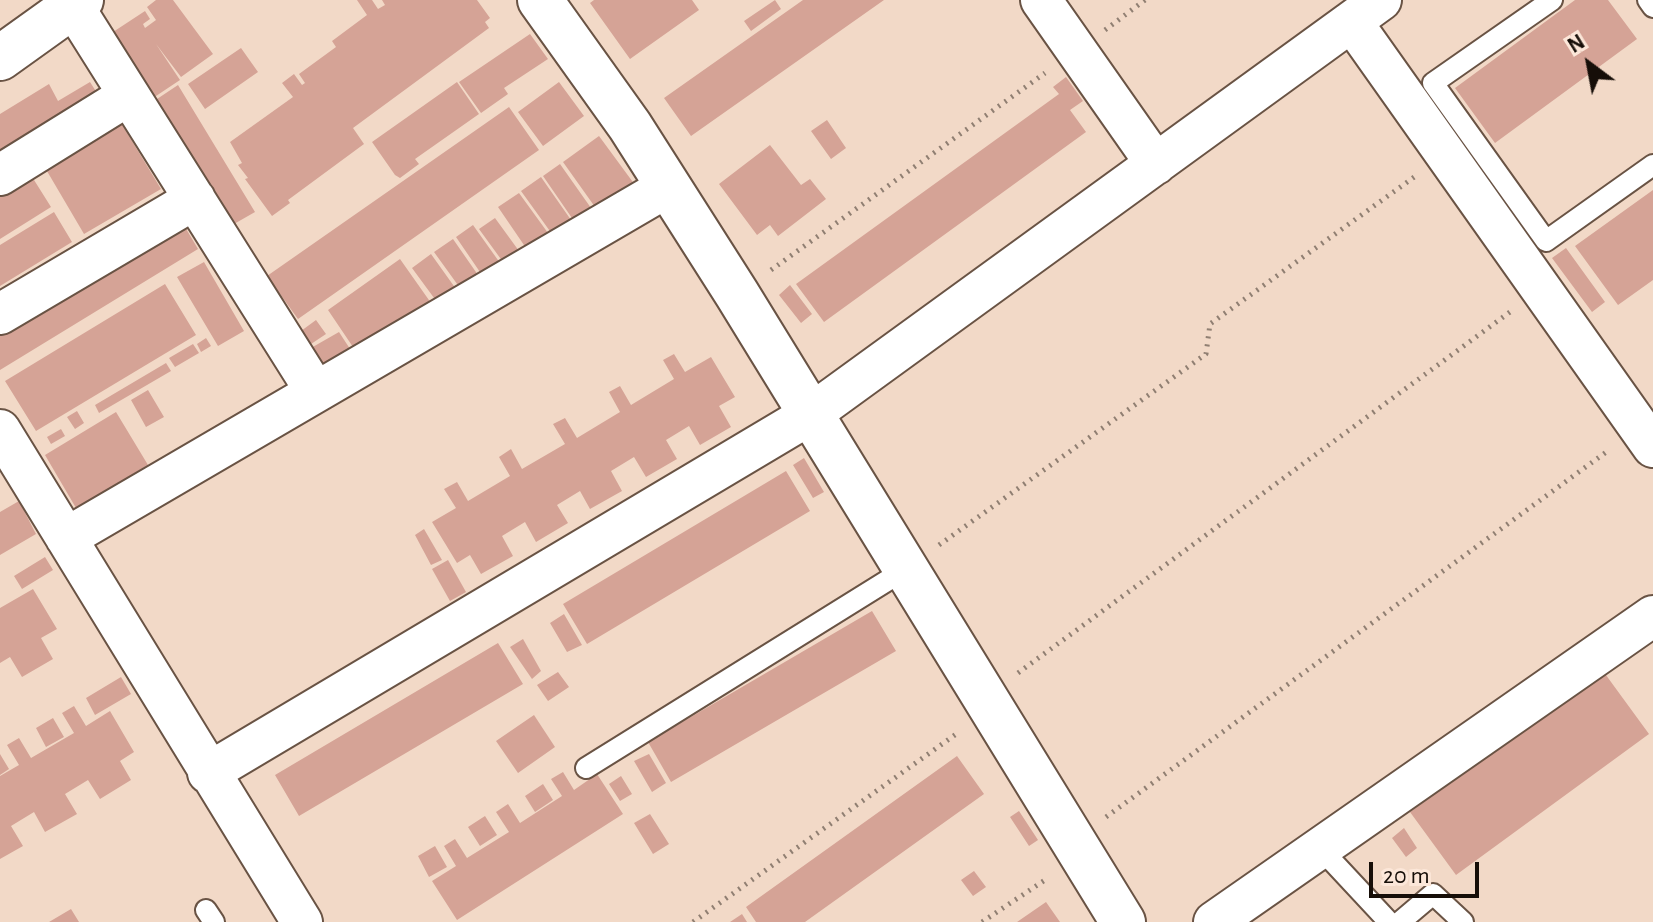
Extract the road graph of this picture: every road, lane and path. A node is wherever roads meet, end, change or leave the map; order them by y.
1 (540, 0) edge
2 (1041, 0) edge
3 (1145, 0) edge
4 (1552, 0) edge
5 (1648, 0) edge
6 (77, 3) edge
7 (1653, 7) edge
8 (1366, 11) edge
9 (1077, 51) junction
10 (0, 58) edge
11 (129, 95) junction
12 (1445, 155) junction
13 (1156, 164) junction
14 (1653, 165) edge
15 (0, 175) edge
16 (669, 186) junction
17 (195, 199) junction
18 (1541, 289) junction
19 (737, 294) junction
20 (0, 314) edge
21 (316, 392) junction
22 (811, 414) junction
23 (0, 430) edge
24 (1646, 438) edge
25 (66, 538) junction
26 (906, 569) junction
27 (1653, 616) edge
28 (988, 703) junction
29 (586, 768) dead end
30 (208, 773) junction
31 (1077, 848) junction
32 (1320, 848) junction
33 (302, 922) edge
34 (693, 922) edge
35 (982, 922) edge
36 (1123, 922) edge
37 (1214, 922) edge
38 (1389, 922) edge
39 (1400, 922) edge
40 (1463, 922) edge

1 - 16 street
2 - 9 street
3 - 9 path
4 - 14 lane
5 - 7 lane
6 - 10 street
6 - 11 street
8 - 12 street
8 - 13 street
9 - 13 street
9 - 19 path
11 - 15 street
11 - 17 street
12 - 18 street
12 - 26 path
13 - 22 street
16 - 19 street
16 - 21 street
17 - 20 street
17 - 21 street
18 - 24 street
18 - 28 path
19 - 22 street
21 - 25 street
22 - 26 street
22 - 30 street
23 - 25 street
24 - 31 path
25 - 30 street
26 - 28 street
26 - 29 lane
27 - 32 street
28 - 31 street
28 - 34 path
30 - 33 street
31 - 35 path
31 - 36 street
32 - 37 street
32 - 38 lane
39 - 40 lane

